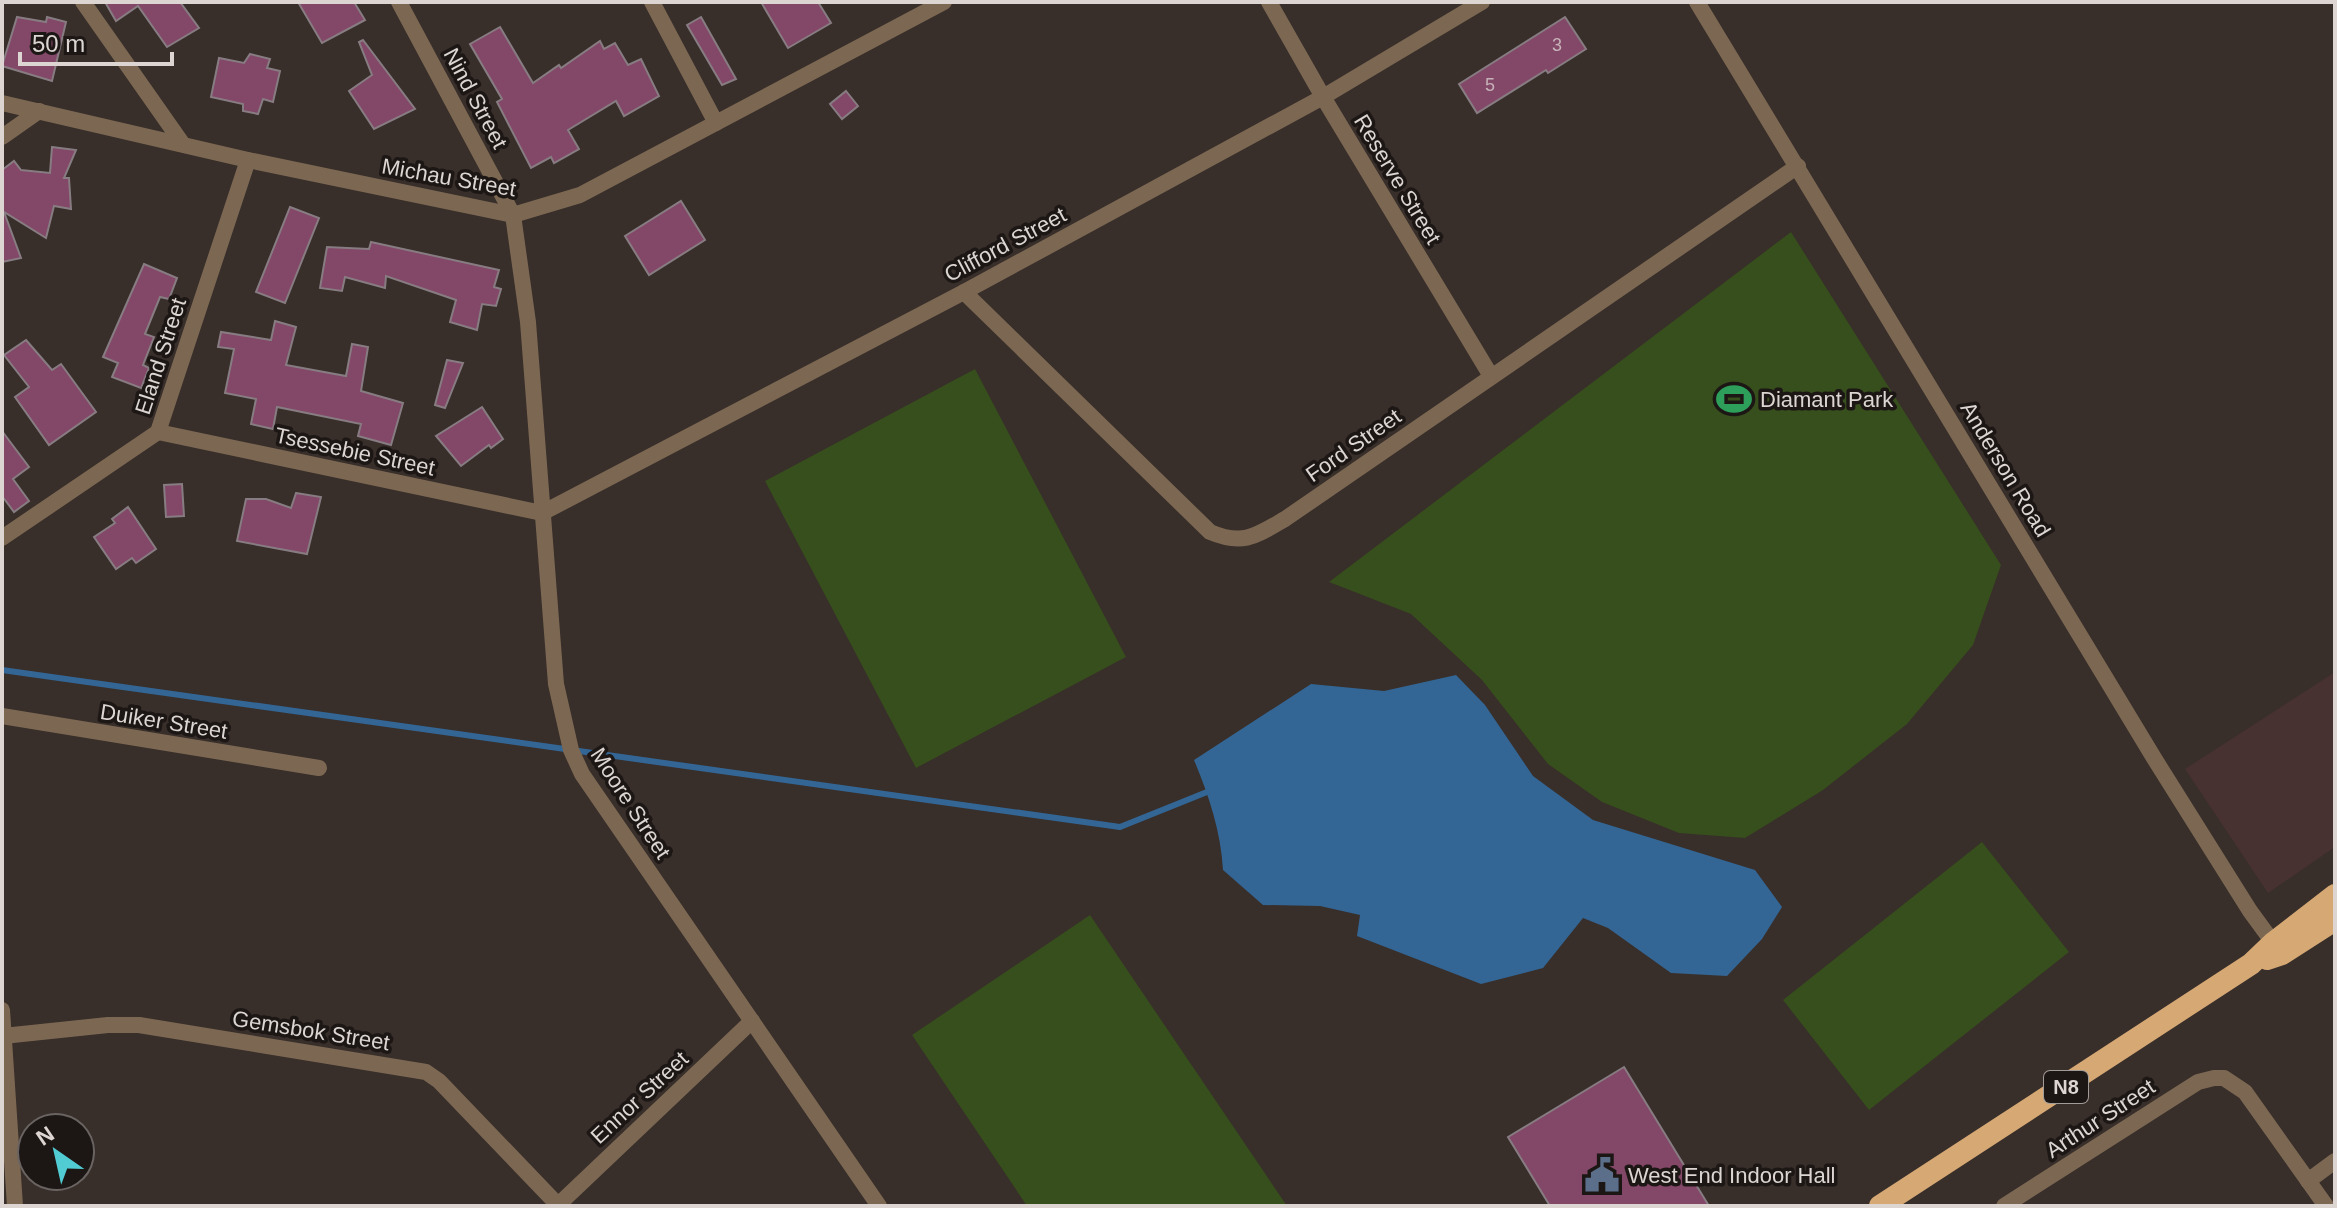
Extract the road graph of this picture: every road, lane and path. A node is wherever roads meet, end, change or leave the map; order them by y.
1 (83, 2) edge
2 (399, 2) edge
3 (652, 2) edge
4 (944, 2) edge
5 (1269, 2) edge
6 (1482, 2) edge
7 (1697, 2) edge
8 (1323, 97) junction
9 (2, 103) edge
10 (39, 111) junction
11 (716, 123) junction
12 (2, 137) edge
13 (182, 143) junction
14 (248, 160) junction
15 (1798, 166) junction
16 (513, 215) junction
17 (964, 292) junction
18 (1491, 376) junction
19 (158, 432) junction
20 (542, 513) junction
21 (2, 538) edge
22 (2, 716) edge
23 (319, 768) dead end
24 (2335, 895) edge
25 (2335, 920) edge
26 (2278, 948) junction
27 (2, 1010) edge
28 (752, 1021) junction
29 (3, 1036) edge
30 (2335, 1161) edge
31 (2308, 1181) junction
32 (558, 1205) edge
33 (15, 1206) edge
34 (879, 1206) edge
35 (1880, 1206) edge
36 (2004, 1206) edge
37 (2326, 1206) edge

1 - 13 street
2 - 16 street, Nind Street
3 - 11 street
4 - 11 street, Michau Street
5 - 8 street, Reserve Street
6 - 8 street, Clifford Street
7 - 15 street, Anderson Road
8 - 17 street, Clifford Street
8 - 18 street, Reserve Street
9 - 10 street, Michau Street
10 - 12 street
10 - 13 street, Michau Street
11 - 16 street, Michau Street
13 - 14 street, Michau Street
14 - 16 street, Michau Street
14 - 19 street, Eland Street
15 - 18 street, Ford Street
15 - 26 street, Anderson Road
16 - 20 street, Moore Street
17 - 18 street, Ford Street
17 - 20 street, Clifford Street
19 - 20 street, Tsessebie Street
19 - 21 street, Eland Street
20 - 28 street, Moore Street
22 - 23 street, Duiker Street
24 - 26 highway, N8
25 - 26 highway, N8
26 - 35 highway, N8
27 - 29 street
28 - 32 street, Ennor Street
28 - 34 street, Moore Street
29 - 32 street, Gemsbok Street
29 - 33 street
30 - 31 street
31 - 36 street, Arthur Street
31 - 37 street

